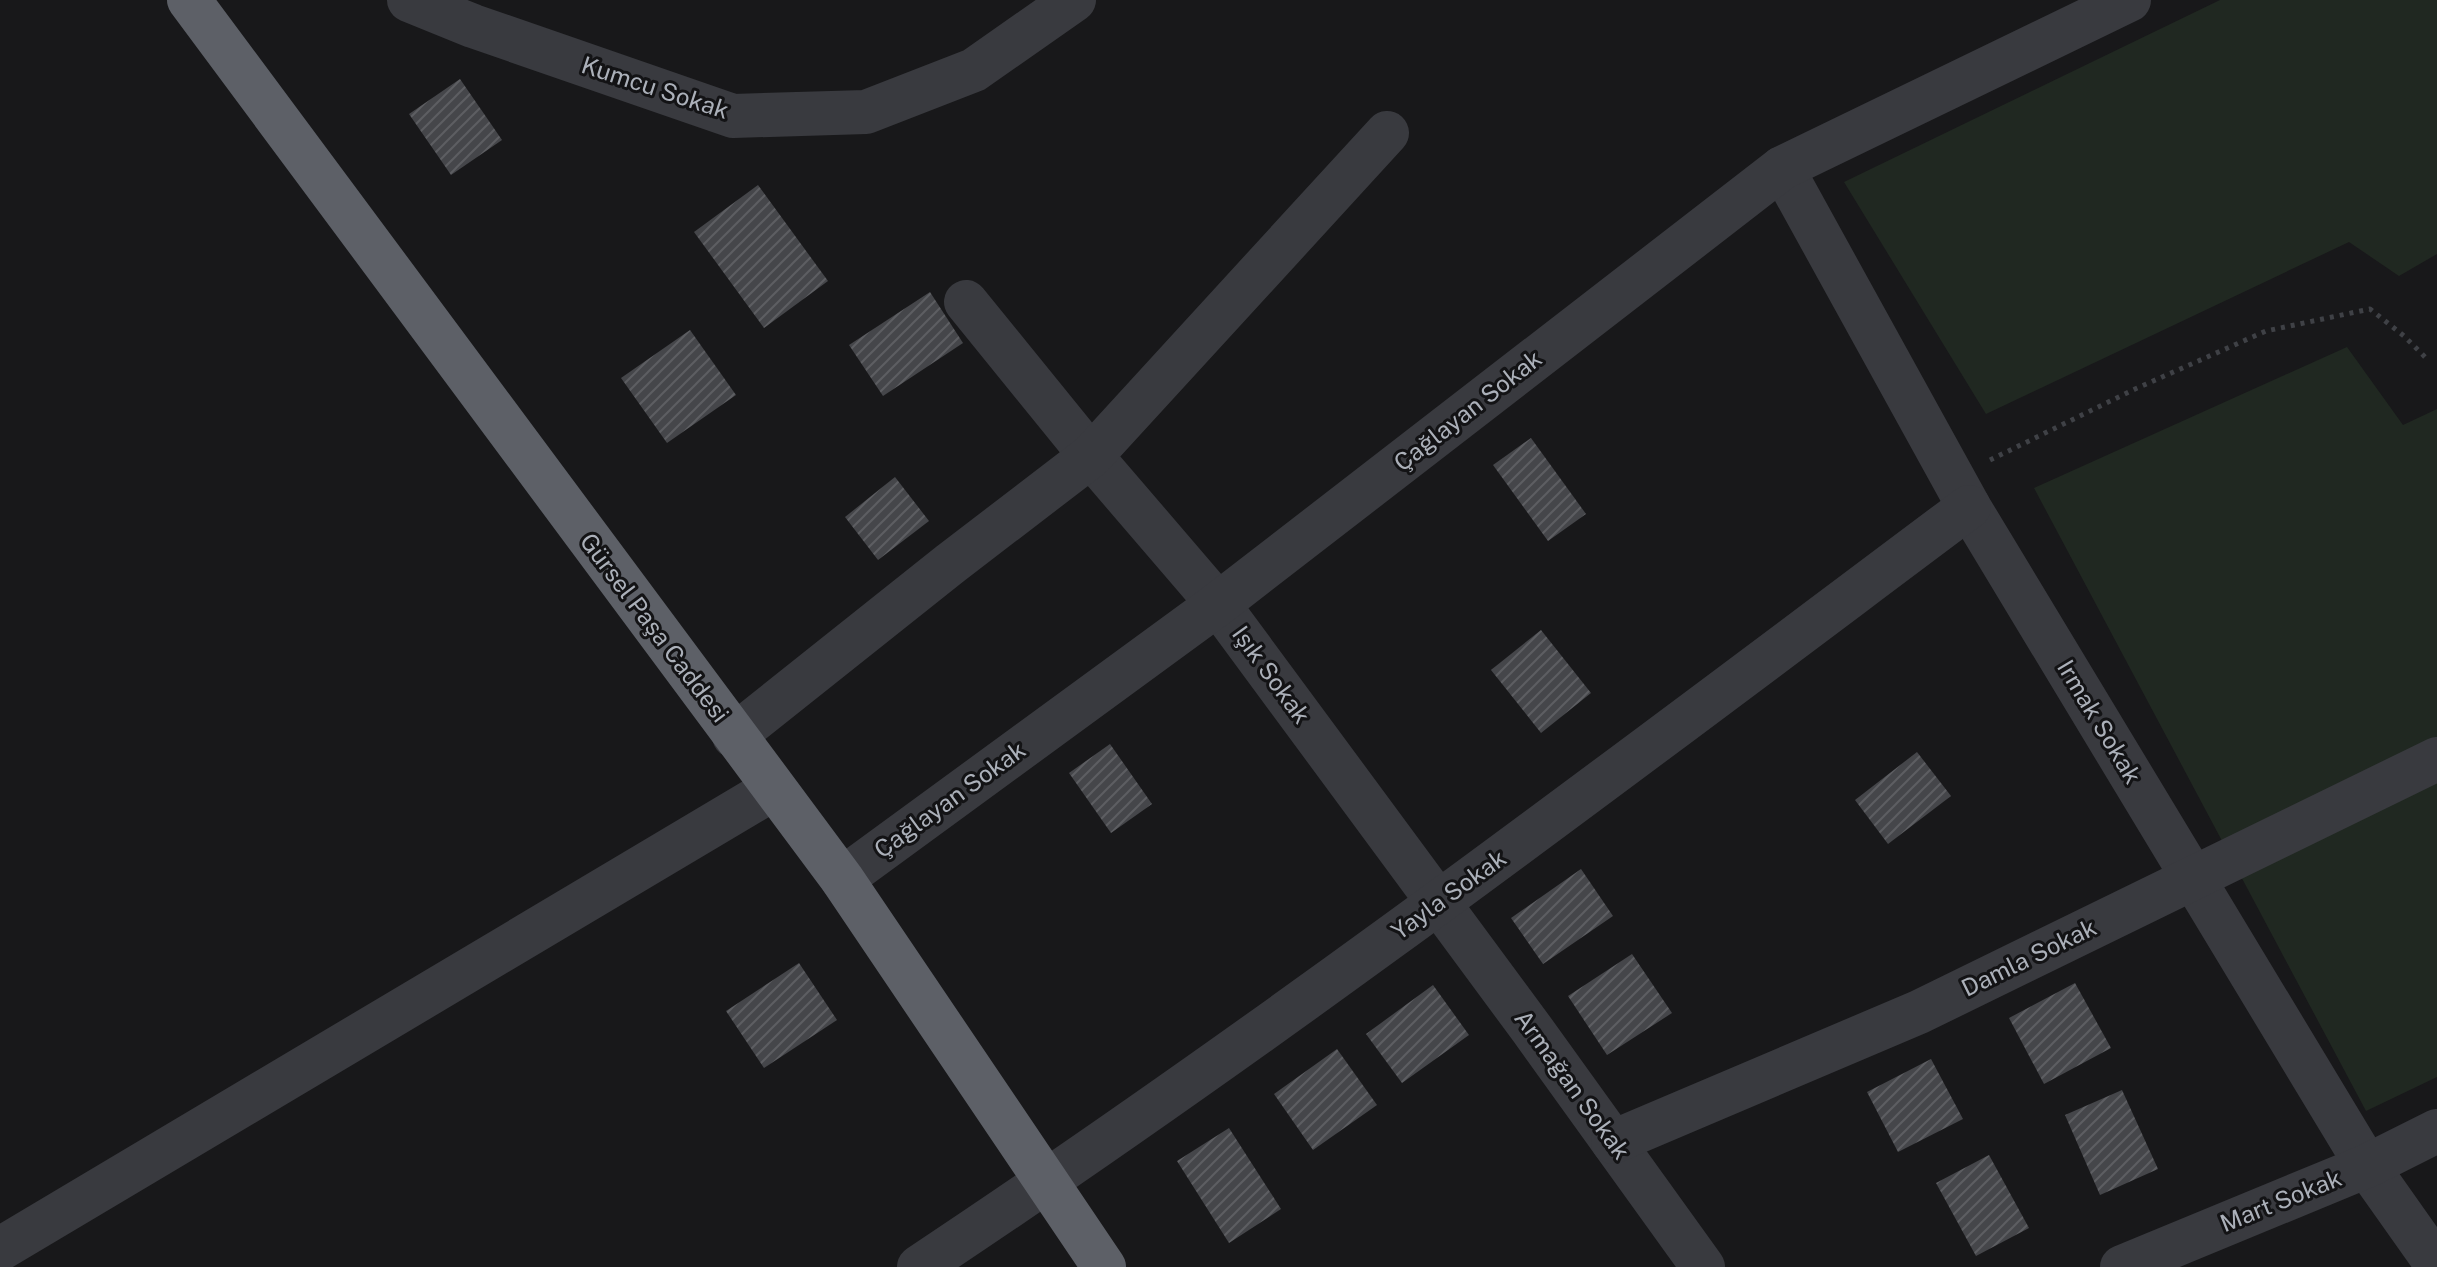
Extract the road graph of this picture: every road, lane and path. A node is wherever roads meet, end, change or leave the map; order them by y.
1 (189, 0) edge
2 (409, 0) edge
3 (1074, 0) edge
4 (2129, 0) edge
5 (1387, 133) dead end
6 (1782, 168) junction
7 (966, 302) dead end
8 (2428, 360) dead end
9 (1091, 456) junction
10 (1961, 493) junction
11 (1218, 604) junction
12 (734, 736) junction
13 (2437, 759) edge
14 (773, 789) junction
15 (2193, 878) junction
16 (842, 879) junction
17 (1439, 904) junction
18 (2437, 1131) edge
19 (1613, 1142) junction
20 (2367, 1166) junction
21 (1047, 1182) junction
22 (0, 1249) edge
23 (2437, 1265) edge
24 (919, 1267) edge
25 (1104, 1267) edge
26 (1703, 1267) edge
27 (2122, 1267) edge

1 - 12 highway, Gürsel Paşa Caddesi
2 - 3 street, Kumcu Sokak
4 - 6 street, Çağlayan Sokak
5 - 9 street
6 - 10 street, Irmak Sokak
6 - 11 street, Çağlayan Sokak
7 - 9 street, Işık Sokak
8 - 10 path
9 - 11 street, Işık Sokak
9 - 12 street
10 - 15 street, Irmak Sokak
10 - 17 street, Yayla Sokak
11 - 16 street, Çağlayan Sokak
11 - 17 street, Işık Sokak
12 - 14 highway, Gürsel Paşa Caddesi
13 - 15 street, Damla Sokak
14 - 16 highway, Gürsel Paşa Caddesi
14 - 22 street
15 - 19 street, Damla Sokak
15 - 20 street, Irmak Sokak
16 - 21 highway, Gürsel Paşa Caddesi
17 - 19 street, Armağan Sokak
17 - 21 street, Yayla Sokak
18 - 20 street, Mart Sokak
19 - 26 street, Armağan Sokak
20 - 23 street, Irmak Sokak
20 - 27 street, Mart Sokak
21 - 24 street, Yayla Sokak
21 - 25 highway, Gürsel Paşa Caddesi

